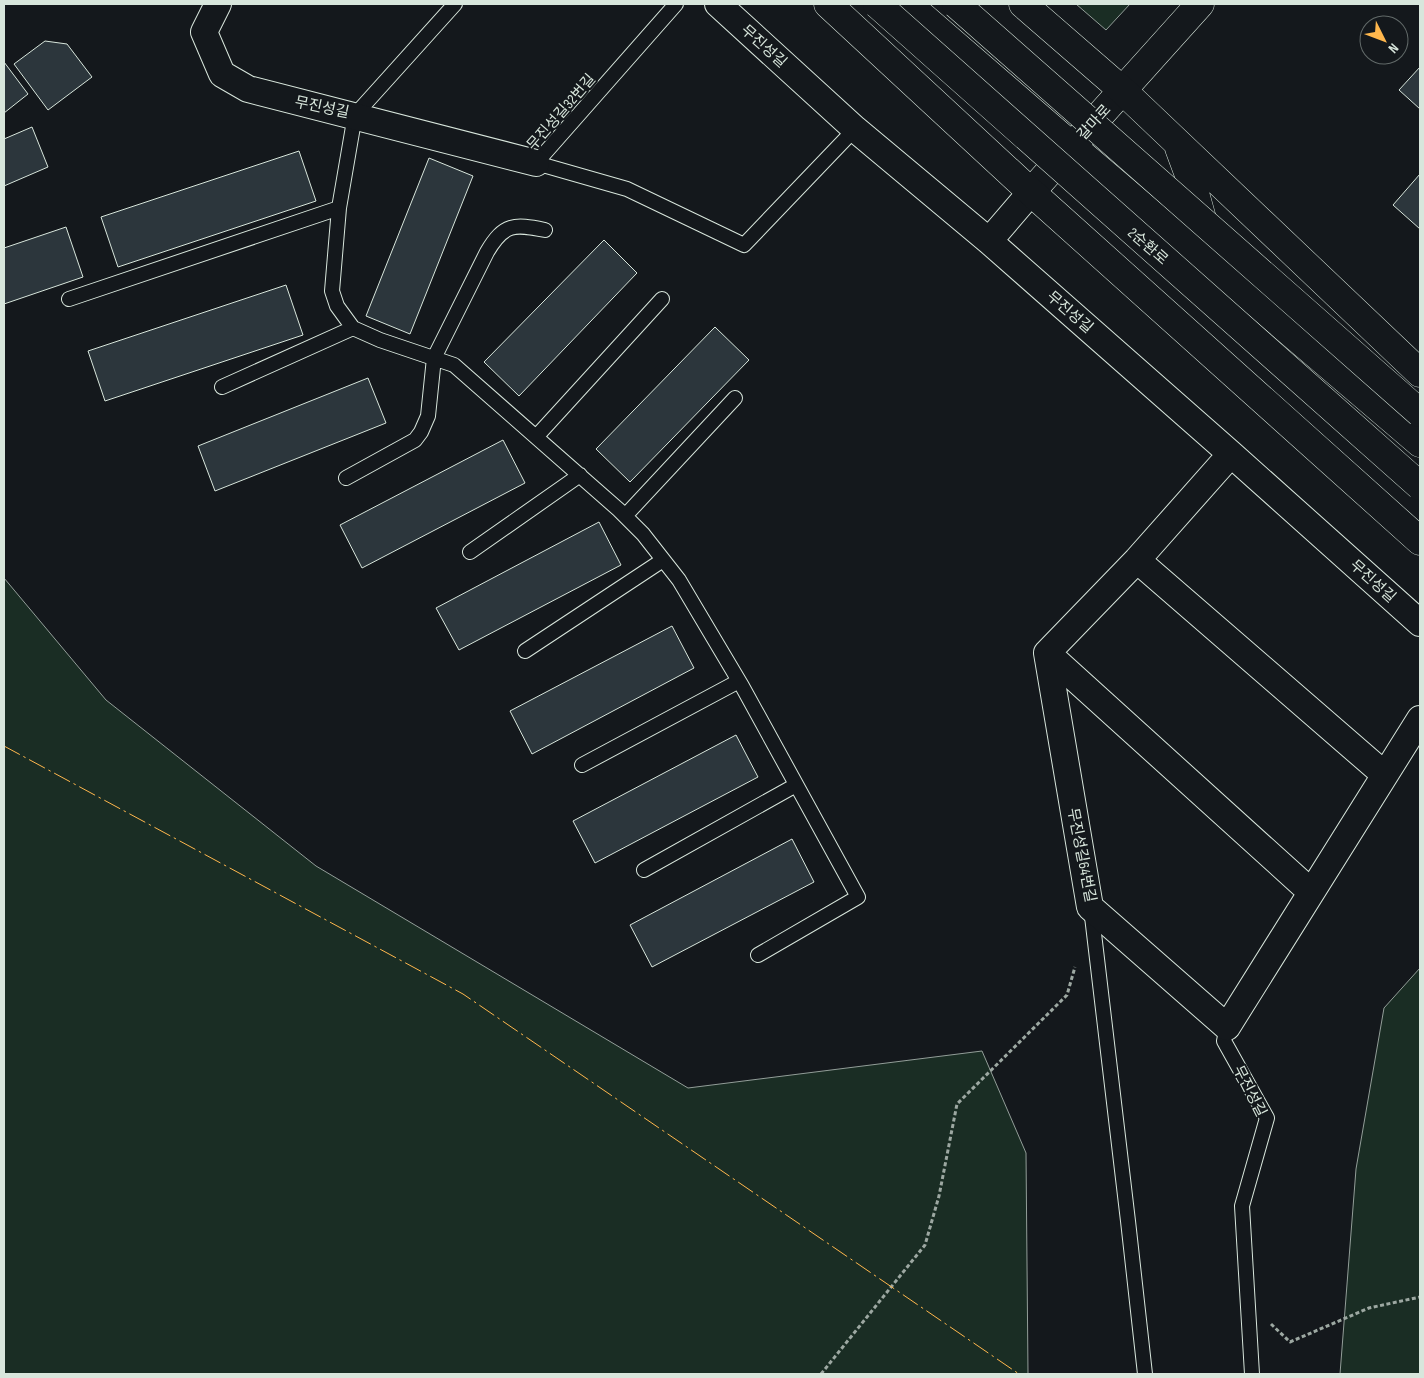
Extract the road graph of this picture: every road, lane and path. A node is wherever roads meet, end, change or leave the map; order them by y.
1 (218, 4) edge
2 (455, 4) edge
3 (676, 4) edge
4 (718, 4) edge
5 (828, 4) edge
6 (877, 4) edge
7 (908, 4) edge
8 (956, 4) edge
9 (1023, 4) edge
10 (1200, 4) edge
11 (1122, 90) junction
12 (355, 115) junction
13 (855, 129) junction
14 (1176, 142) junction
15 (1072, 146) junction
16 (536, 163) junction
17 (1030, 192) junction
18 (339, 208) junction
19 (545, 230) dead end
20 (989, 241) junction
21 (1231, 282) junction
22 (69, 299) dead end
23 (662, 299) dead end
24 (353, 328) junction
25 (1289, 332) junction
26 (434, 358) junction
27 (1420, 373) edge
28 (1420, 380) edge
29 (222, 387) dead end
30 (735, 398) dead end
31 (1420, 413) edge
32 (536, 437) junction
33 (1420, 443) edge
34 (1231, 454) junction
35 (580, 475) junction
36 (346, 478) dead end
37 (1420, 486) edge
38 (625, 516) junction
39 (1420, 540) edge
40 (470, 552) dead end
41 (663, 560) junction
42 (1137, 560) junction
43 (1420, 623) edge
44 (525, 651) dead end
45 (1047, 653) junction
46 (739, 681) junction
47 (1420, 719) edge
48 (582, 765) dead end
49 (1385, 775) junction
50 (796, 785) junction
51 (644, 870) dead end
52 (1311, 892) junction
53 (1090, 907) junction
54 (758, 954) dead end
55 (1076, 960) dead end
56 (1227, 1027) junction
57 (1420, 1297) edge
58 (1249, 1302) junction
59 (821, 1374) edge
60 (1145, 1374) edge
61 (1252, 1374) edge

1 - 12 street, 무진성길
2 - 12 lane, 무진성길
3 - 16 lane, 무진성길32번길
4 - 13 street, 무진성길
5 - 17 main road
6 - 37 main road, 2순환로, bridge
7 - 15 main road
8 - 31 main road, bridge
9 - 11 main road
10 - 11 main road, 갈마로
11 - 14 main road
11 - 15 main road, 갈마로
12 - 16 street
12 - 18 lane
13 - 16 lane, 무진성길32번길
13 - 20 street, 무진성길
14 - 21 main road
14 - 27 main road
15 - 17 main road, 갈마로
15 - 21 main road
17 - 20 street, 갈마로
17 - 39 main road
18 - 22 lane
18 - 24 lane
19 - 26 lane
20 - 34 street, 무진성길
21 - 25 main road
23 - 32 lane
24 - 26 lane
24 - 29 lane
25 - 28 main road
25 - 33 main road
26 - 32 lane
26 - 36 lane
30 - 38 lane
32 - 35 lane
34 - 42 street
34 - 43 street, 무진성길
35 - 38 lane
35 - 40 lane
38 - 41 lane
41 - 44 lane
41 - 46 lane
42 - 45 street
42 - 49 street
45 - 52 street
45 - 53 street, 무진성길64번길
46 - 48 lane
46 - 50 lane
47 - 49 street
49 - 52 street
50 - 51 lane
50 - 54 lane
52 - 56 street
53 - 56 street, 무진성길64번길
53 - 60 lane
55 - 59 path
56 - 58 lane, 무진성길
57 - 58 path
58 - 61 lane, 무진성길

